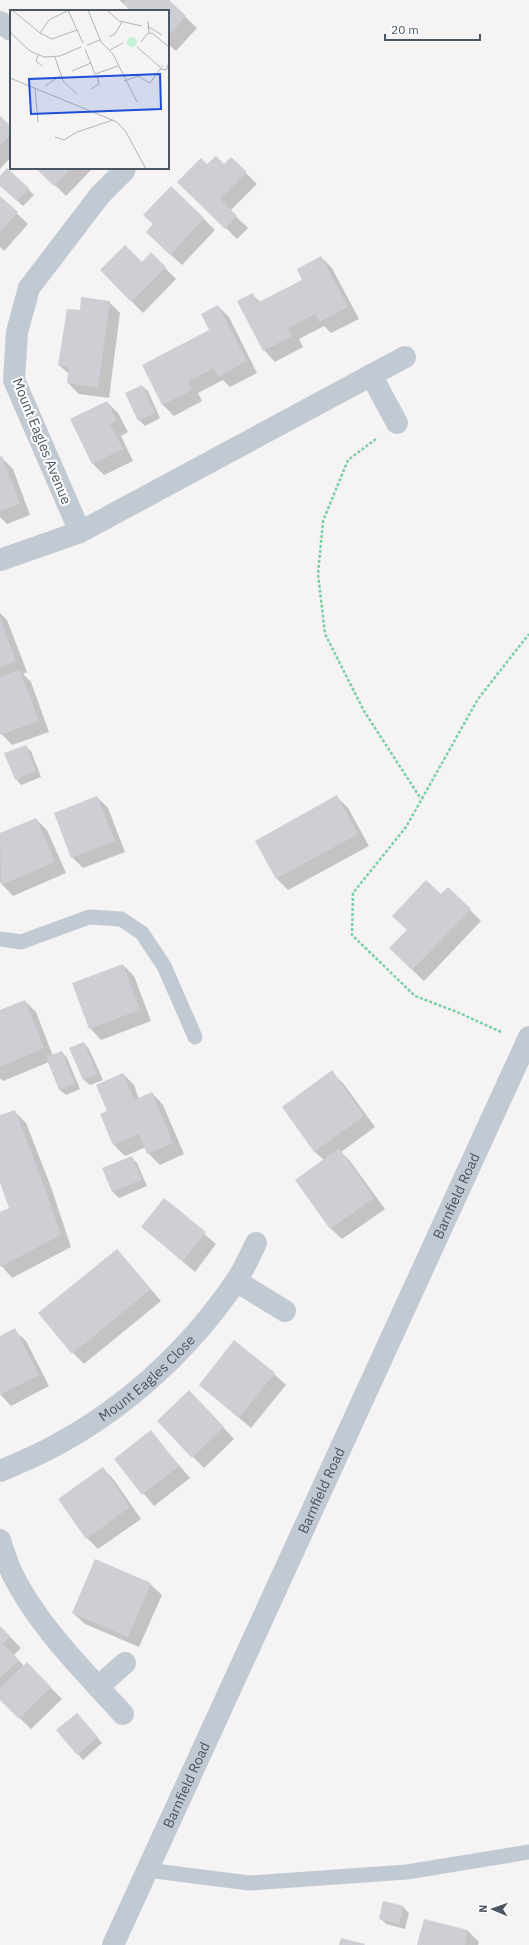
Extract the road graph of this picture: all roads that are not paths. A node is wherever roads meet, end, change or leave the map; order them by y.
1 (125, 169) edge
2 (404, 357) dead end
3 (371, 375) junction
4 (397, 424) road end
5 (80, 532) junction
6 (0, 560) edge
7 (0, 939) edge
8 (195, 1038) dead end
9 (527, 1040) edge
10 (256, 1244) dead end
11 (236, 1280) junction
12 (285, 1311) dead end
13 (0, 1472) edge
14 (0, 1540) edge
15 (125, 1663) dead end
16 (98, 1687) junction
17 (123, 1714) dead end
18 (529, 1852) edge
19 (147, 1870) junction
20 (113, 1945) edge

1 - 5 street, Mount Eagles Avenue
2 - 3 street
3 - 4 street
3 - 5 street
5 - 6 street
7 - 8 lane
9 - 19 street, Barnfield Road
10 - 11 street, Mount Eagles Close
11 - 12 street
11 - 13 street, Mount Eagles Close
14 - 16 street
15 - 16 street
16 - 17 street
18 - 19 lane
19 - 20 street, Barnfield Road

